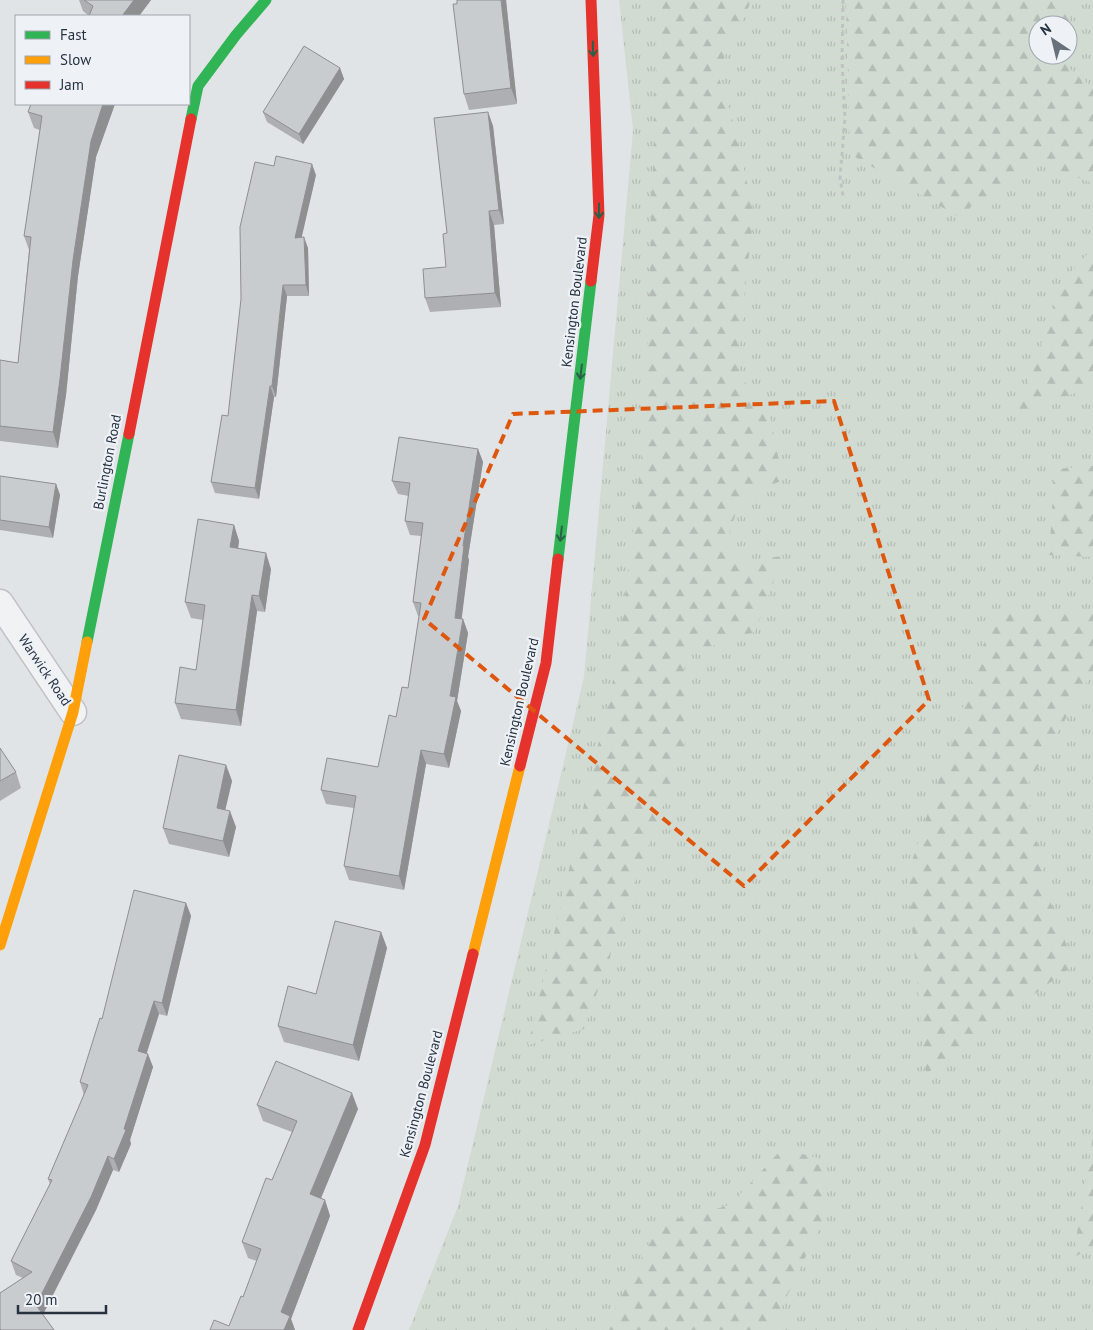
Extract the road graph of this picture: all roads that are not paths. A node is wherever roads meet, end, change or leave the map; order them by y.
1 (266, 0) edge
2 (590, 0) edge
3 (0, 603) edge
4 (73, 712) junction
5 (0, 946) edge
6 (358, 1330) edge

1 - 4 street, Burlington Road
2 -> 6 street, Kensington Boulevard
3 - 4 street, Warwick Road
4 - 5 street, Burlington Road

